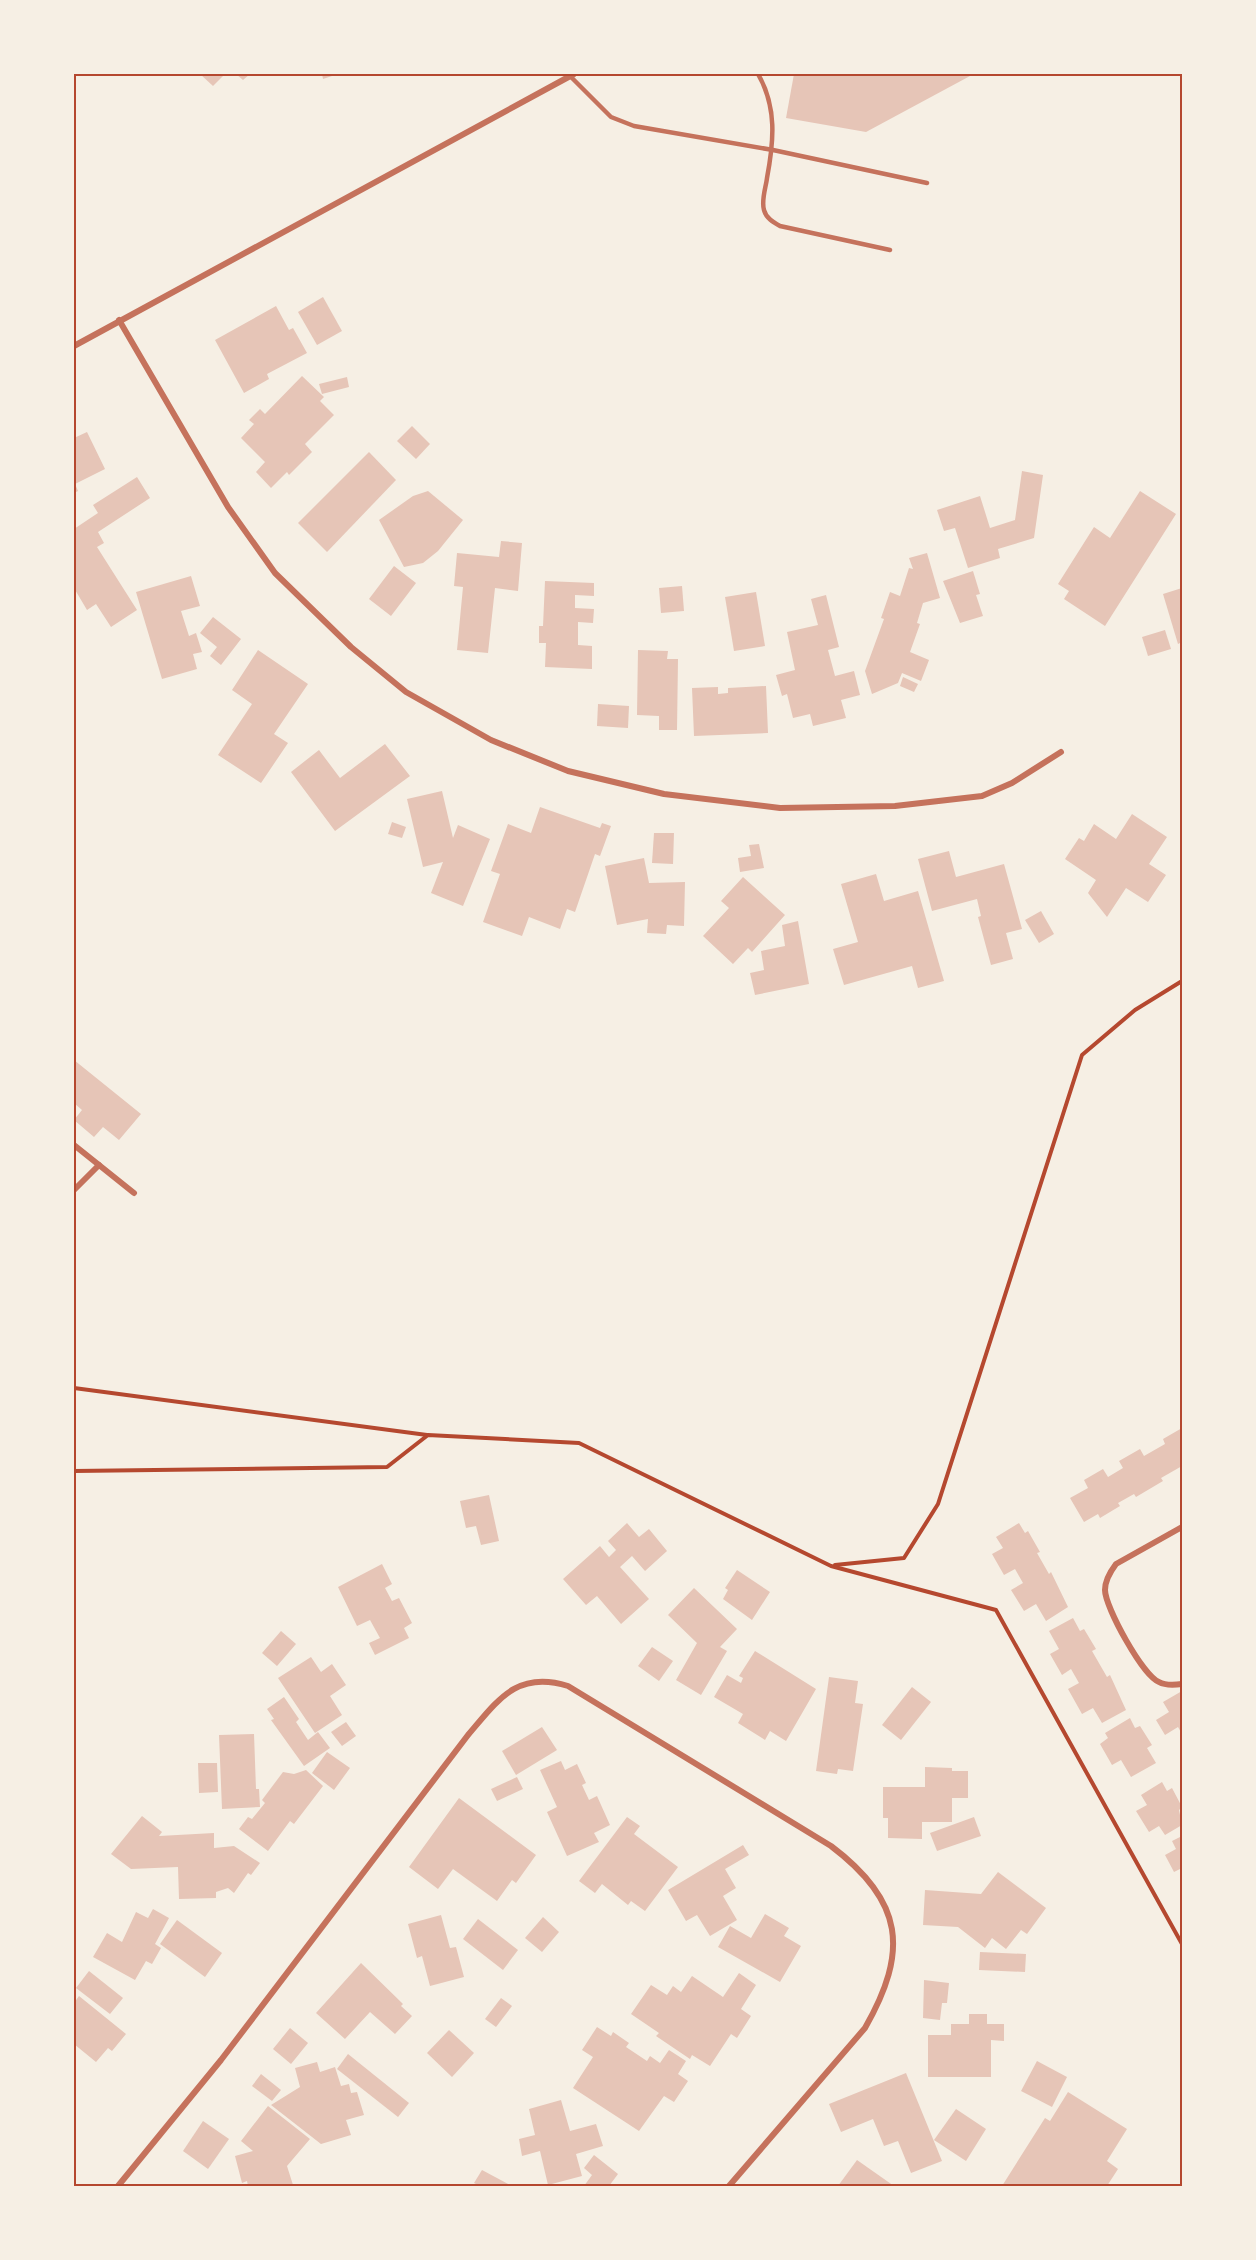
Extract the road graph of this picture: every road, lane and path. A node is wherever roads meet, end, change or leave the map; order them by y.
1 (758, 74) edge
2 (572, 75) edge
3 (772, 150) junction
4 (927, 183) dead end
5 (890, 250) dead end
6 (119, 320) junction
7 (74, 346) edge
8 (1061, 752) dead end
9 (1182, 981) edge
10 (74, 1145) edge
11 (99, 1165) junction
12 (74, 1190) edge
13 (134, 1193) dead end
14 (74, 1388) edge
15 (428, 1435) junction
16 (74, 1472) edge
17 (1182, 1527) edge
18 (831, 1566) junction
19 (1182, 1684) edge
20 (1182, 1944) edge
21 (118, 2187) edge
22 (729, 2187) edge

1 - 3 lane
2 - 3 lane
2 - 6 street
3 - 4 lane
3 - 5 lane
6 - 7 street
6 - 8 street
9 - 18 path
10 - 11 street
11 - 12 street
11 - 13 street
14 - 15 path
15 - 16 path
15 - 18 path
17 - 19 street
18 - 20 path
21 - 22 street

